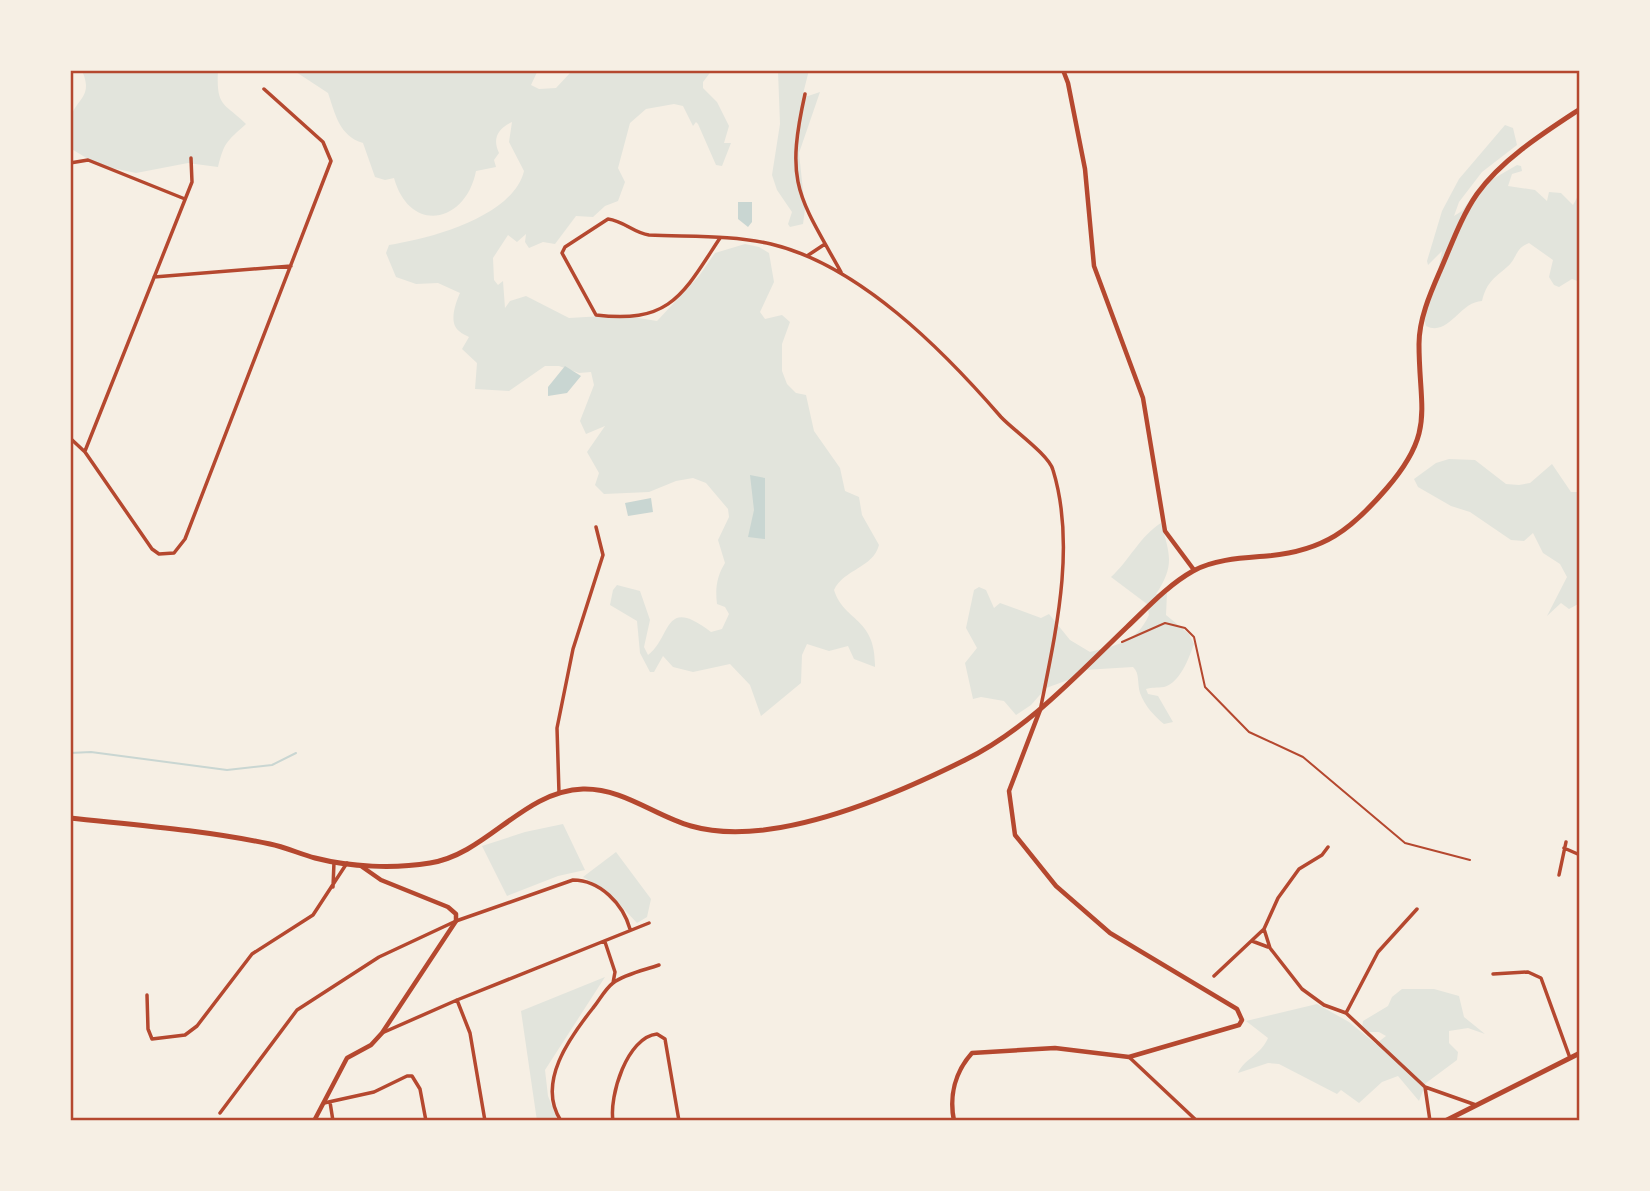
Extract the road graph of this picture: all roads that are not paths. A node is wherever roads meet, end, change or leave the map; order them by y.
1 (1063, 70) edge
2 (264, 89) dead end
3 (805, 94) dead end
4 (1580, 109) edge
5 (191, 158) dead end
6 (70, 163) edge
7 (185, 199) junction
8 (720, 238) junction
9 (825, 244) junction
10 (807, 256) junction
11 (292, 266) junction
12 (842, 274) junction
13 (154, 278) junction
14 (70, 438) edge
15 (85, 452) junction
16 (596, 527) dead end
17 (1194, 570) junction
18 (1041, 708) junction
19 (559, 795) junction
20 (70, 818) edge
21 (1566, 842) dead end
22 (1328, 847) dead end
23 (1564, 848) junction
24 (1580, 855) edge
25 (334, 862) junction
26 (347, 863) junction
27 (359, 864) junction
28 (380, 865) junction
29 (1559, 875) dead end
30 (382, 880) junction
31 (333, 890) junction
32 (1417, 909) dead end
33 (456, 921) junction
34 (649, 923) dead end
35 (630, 929) junction
36 (1264, 929) junction
37 (1252, 941) junction
38 (605, 942) junction
39 (1270, 948) junction
40 (659, 965) dead end
41 (1493, 974) dead end
42 (1214, 976) dead end
43 (613, 983) junction
44 (147, 995) dead end
45 (457, 1000) junction
46 (1346, 1013) junction
47 (383, 1033) junction
48 (1580, 1054) edge
49 (1129, 1057) junction
50 (1570, 1058) junction
51 (1425, 1087) junction
52 (327, 1102) junction
53 (1476, 1105) junction
54 (220, 1113) dead end
55 (314, 1121) edge
56 (333, 1121) edge
57 (426, 1121) edge
58 (485, 1121) edge
59 (561, 1121) edge
60 (613, 1121) edge
61 (679, 1121) edge
62 (954, 1121) edge
63 (1197, 1121) edge
64 (1430, 1121) edge
65 (1445, 1121) edge

1 - 17 street
2 - 11 street
3 - 9 street
4 - 17 main road
5 - 7 street
6 - 7 street
7 - 13 street
8 - 8 street
8 - 10 street
9 - 10 street
9 - 12 street
10 - 12 street
11 - 13 street
11 - 15 street
12 - 18 street
13 - 15 street
14 - 15 street
16 - 19 street
17 - 18 main road
18 - 19 main road
18 - 49 street
19 - 28 main road
20 - 25 main road
21 - 23 street
22 - 36 street
23 - 24 street
23 - 29 street
25 - 26 main road
25 - 31 street
26 - 27 main road
26 - 31 street
27 - 28 main road
27 - 30 street
28 - 30 street
30 - 33 street
31 - 44 street
32 - 46 street
33 - 35 street
33 - 47 street
33 - 54 street
34 - 35 street
35 - 38 street
36 - 37 street
36 - 39 street
37 - 39 street
37 - 42 street
38 - 43 street
38 - 45 street
39 - 46 street
40 - 43 street
41 - 50 street
43 - 59 street
45 - 47 street
45 - 58 street
46 - 51 street
47 - 52 street
48 - 50 main road
49 - 62 street
49 - 63 street
50 - 53 main road
51 - 53 street
51 - 64 street
52 - 55 street
52 - 56 street
52 - 57 street
53 - 65 main road
60 - 61 street

